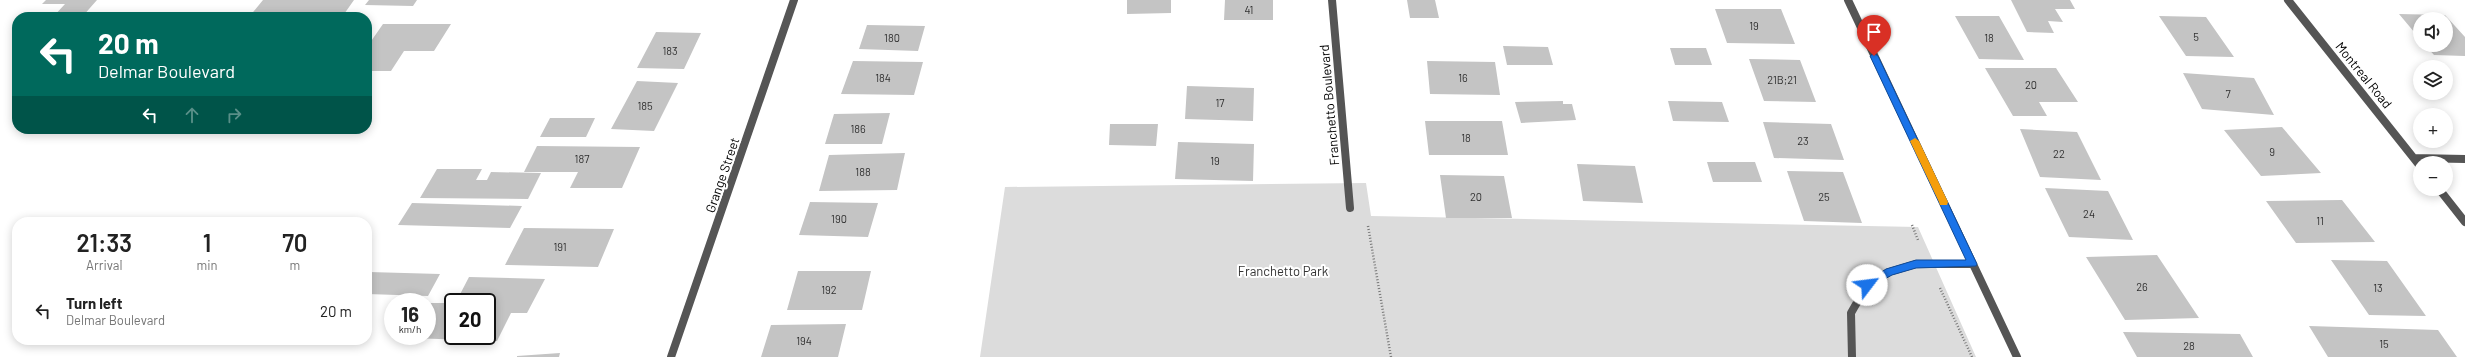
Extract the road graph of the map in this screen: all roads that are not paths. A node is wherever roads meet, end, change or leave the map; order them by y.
1 (794, 0) edge
2 (1332, 0) edge
3 (1848, 0) edge
4 (2288, 0) edge
5 (2413, 157) edge
6 (2453, 159) edge
7 (2465, 159) edge
8 (2445, 196) edge
9 (1350, 208) road end
10 (2465, 222) edge
11 (1972, 264) junction
12 (671, 357) edge
13 (1852, 357) edge
14 (2017, 357) edge

1 - 12 street, Grange Street
2 - 9 street, Franchetto Boulevard
3 - 11 street
4 - 5 street, Montreal Road
6 - 7 street
8 - 10 street
11 - 13 street
11 - 14 street

